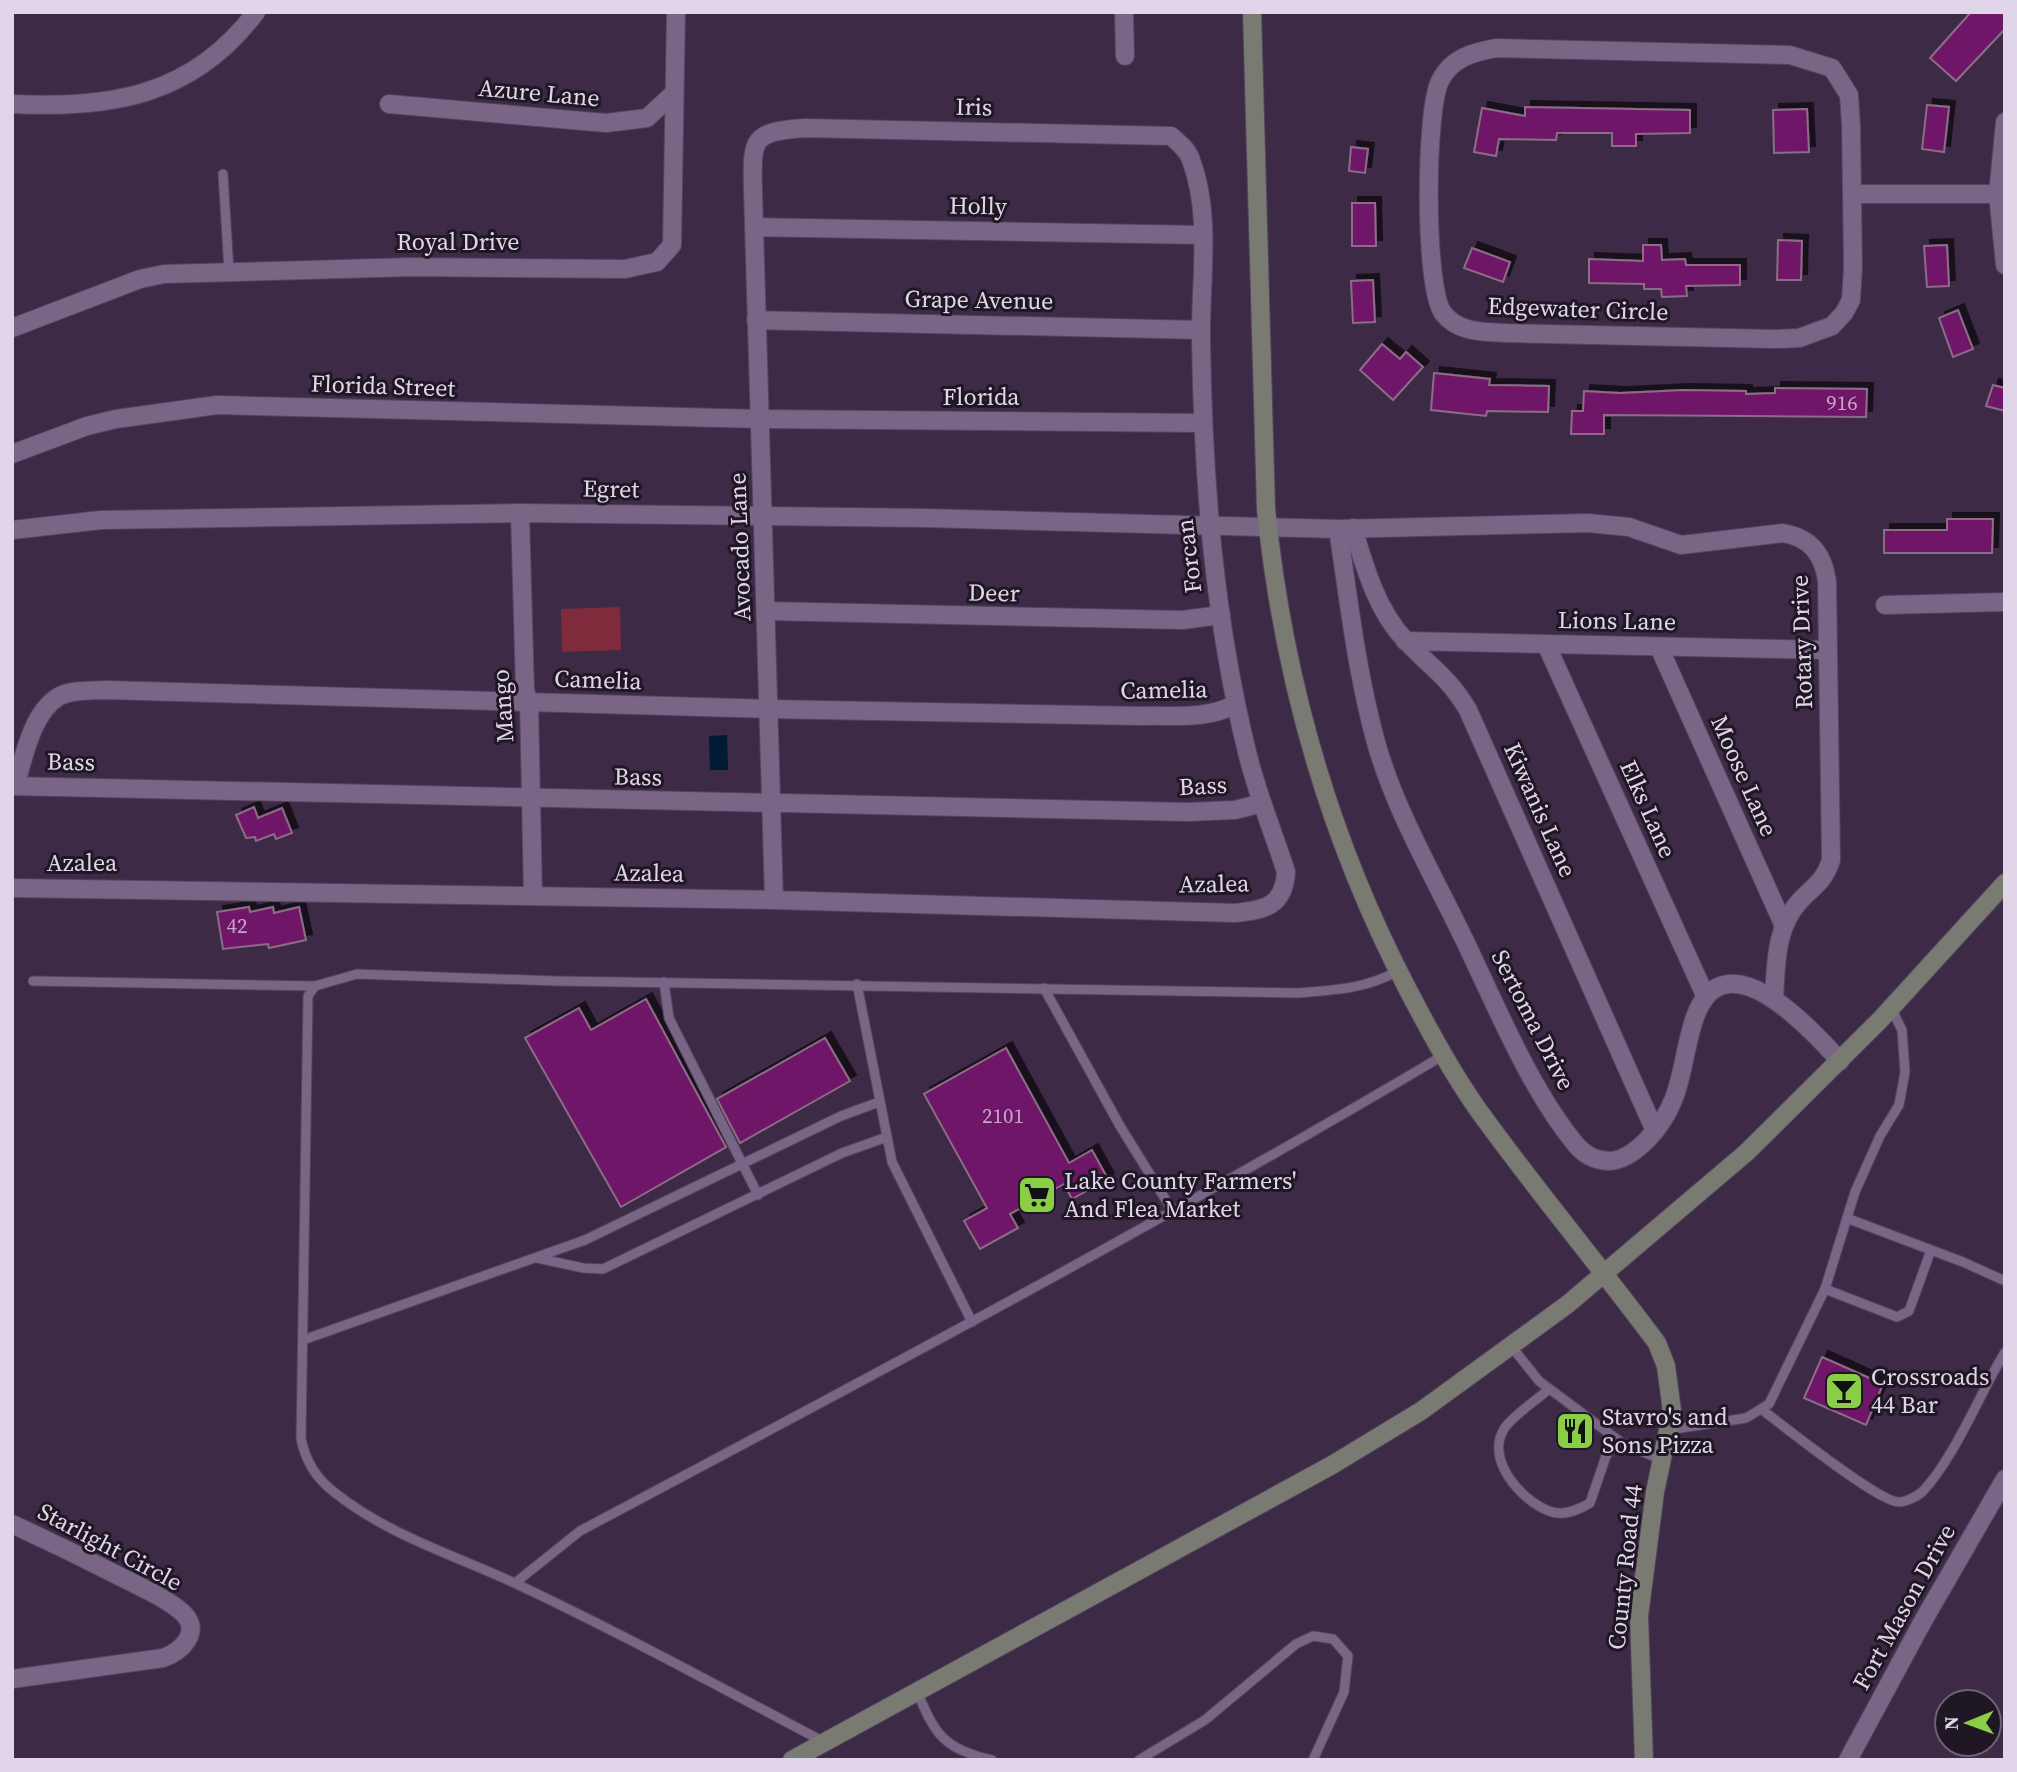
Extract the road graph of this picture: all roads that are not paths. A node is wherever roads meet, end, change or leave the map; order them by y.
1 (256, 12) edge
2 (676, 12) edge
3 (1124, 12) edge
4 (1252, 12) edge
5 (1125, 56) dead end
6 (674, 93) junction
7 (12, 104) edge
8 (389, 104) dead end
9 (2005, 122) edge
10 (223, 174) dead end
11 (753, 192) joint
12 (1852, 194) junction
13 (1998, 194) junction
14 (1199, 200) joint
15 (754, 227) junction
16 (1202, 234) junction
17 (2005, 265) edge
18 (229, 271) junction
19 (756, 320) junction
20 (12, 328) edge
21 (1201, 330) junction
22 (760, 419) junction
23 (1202, 423) junction
24 (12, 454) edge
25 (520, 513) junction
26 (764, 516) junction
27 (1210, 526) junction
28 (1268, 527) junction
29 (1346, 529) junction
30 (12, 530) edge
31 (2005, 602) edge
32 (1885, 605) dead end
33 (767, 611) junction
34 (1221, 615) junction
35 (1405, 641) junction
36 (1546, 644) junction
37 (1659, 647) junction
38 (1828, 650) junction
39 (529, 702) junction
40 (1236, 704) junction
41 (769, 709) junction
42 (14, 786) edge
43 (531, 799) junction
44 (1262, 803) junction
45 (771, 804) junction
46 (2005, 883) edge
47 (12, 888) edge
48 (533, 896) junction
49 (1281, 897) joint
50 (774, 900) junction
51 (1784, 926) junction
52 (1398, 971) junction
53 (33, 981) dead end
54 (664, 982) junction
55 (857, 984) junction
56 (315, 986) junction
57 (1044, 988) junction
58 (1705, 995) junction
59 (1774, 998) junction
60 (1891, 1008) junction
61 (1444, 1055) junction
62 (1840, 1060) junction
63 (879, 1102) junction
64 (1656, 1131) junction
65 (887, 1137) junction
66 (742, 1163) junction
67 (758, 1195) junction
68 (1172, 1210) junction
69 (1849, 1219) junction
70 (1931, 1250) junction
71 (535, 1257) junction
72 (1605, 1274) junction
73 (2005, 1281) edge
74 (1825, 1289) junction
75 (972, 1322) junction
76 (303, 1340) junction
77 (1511, 1346) junction
78 (2005, 1352) edge
79 (1549, 1389) junction
80 (1761, 1409) junction
81 (1668, 1430) junction
82 (1618, 1440) junction
83 (1662, 1460) junction
84 (2005, 1479) edge
85 (12, 1524) edge
86 (515, 1583) junction
87 (12, 1679) edge
88 (917, 1691) junction
89 (824, 1742) junction
90 (792, 1760) edge
91 (992, 1760) edge
92 (1139, 1760) edge
93 (1313, 1760) edge
94 (1644, 1760) edge
95 (1848, 1760) edge

1 - 7 street
2 - 6 street, Royal Drive
3 - 5 street
4 - 28 main road, County Road 44
6 - 8 street, Azure Lane
6 - 18 street, Royal Drive
9 - 13 street
10 - 18 lane
11 - 14 street, Iris
11 - 15 street, Avocado Lane
12 - 12 street, Edgewater Circle
12 - 13 street
13 - 17 street
14 - 16 street, Forcan
15 - 16 street, Holly
15 - 19 street, Avocado Lane
16 - 21 street, Forcan
18 - 20 street, Royal Drive
19 - 21 street, Grape Avenue
19 - 22 street, Avocado Lane
21 - 23 street, Forcan
22 - 23 street, Florida
22 - 24 street, Florida Street
22 - 26 street, Avocado Lane
23 - 27 street, Forcan
25 - 26 street, Egret
25 - 30 street, Egret
25 - 39 street, Mango
26 - 27 street, Egret
26 - 33 street, Avocado Lane
27 - 28 street, Egret
27 - 34 street, Forcan
28 - 29 street, Rotary Drive
28 - 52 main road, County Road 44
29 - 35 street, Kiwanis Lane
29 - 38 street, Rotary Drive
29 - 64 street, Sertoma Drive
31 - 32 street
33 - 34 street, Deer
33 - 41 street, Avocado Lane
34 - 40 street, Forcan
35 - 36 street, Lions Lane
35 - 64 street, Kiwanis Lane
36 - 37 street, Lions Lane
36 - 58 street, Elks Lane
37 - 38 street, Lions Lane
37 - 51 street, Moose Lane
38 - 51 street, Rotary Drive
39 - 41 street, Camelia
39 - 42 street, Camelia
39 - 43 street, Mango
40 - 41 street, Camelia
40 - 44 street, Forcan
41 - 45 street, Avocado Lane
42 - 43 street, Bass
43 - 45 street, Bass
43 - 48 street, Mango
44 - 45 street, Bass
44 - 49 street, Forcan
45 - 50 street, Avocado Lane
46 - 60 main road
47 - 48 street, Azalea
48 - 50 street, Azalea
49 - 50 street, Azalea
51 - 59 street, Rotary Drive
52 - 57 lane
52 - 61 main road, County Road 44
53 - 56 lane
54 - 55 lane
54 - 56 lane
54 - 66 lane
55 - 57 lane
55 - 63 lane
56 - 76 lane
57 - 68 lane
58 - 59 street
58 - 64 street, Sertoma Drive
59 - 62 street
60 - 62 main road
60 - 69 lane
61 - 68 lane
61 - 72 main road, County Road 44
62 - 72 main road
63 - 65 lane
63 - 66 lane
65 - 67 lane
65 - 75 lane
66 - 67 lane
66 - 71 lane
67 - 71 lane
68 - 75 lane
69 - 70 lane
69 - 74 lane
70 - 73 lane
70 - 74 lane
71 - 76 lane
72 - 77 main road
72 - 81 main road, County Road 44
74 - 80 lane
75 - 86 lane
76 - 86 lane
77 - 79 lane
77 - 88 main road
78 - 80 lane
79 - 82 lane
79 - 82 lane
80 - 81 lane
81 - 83 main road, County Road 44
82 - 83 lane
83 - 94 main road, County Road 44
84 - 95 street, Fort Mason Drive
85 - 87 street, Starlight Circle
86 - 89 lane
88 - 89 main road
88 - 91 lane
89 - 90 main road
92 - 93 lane

